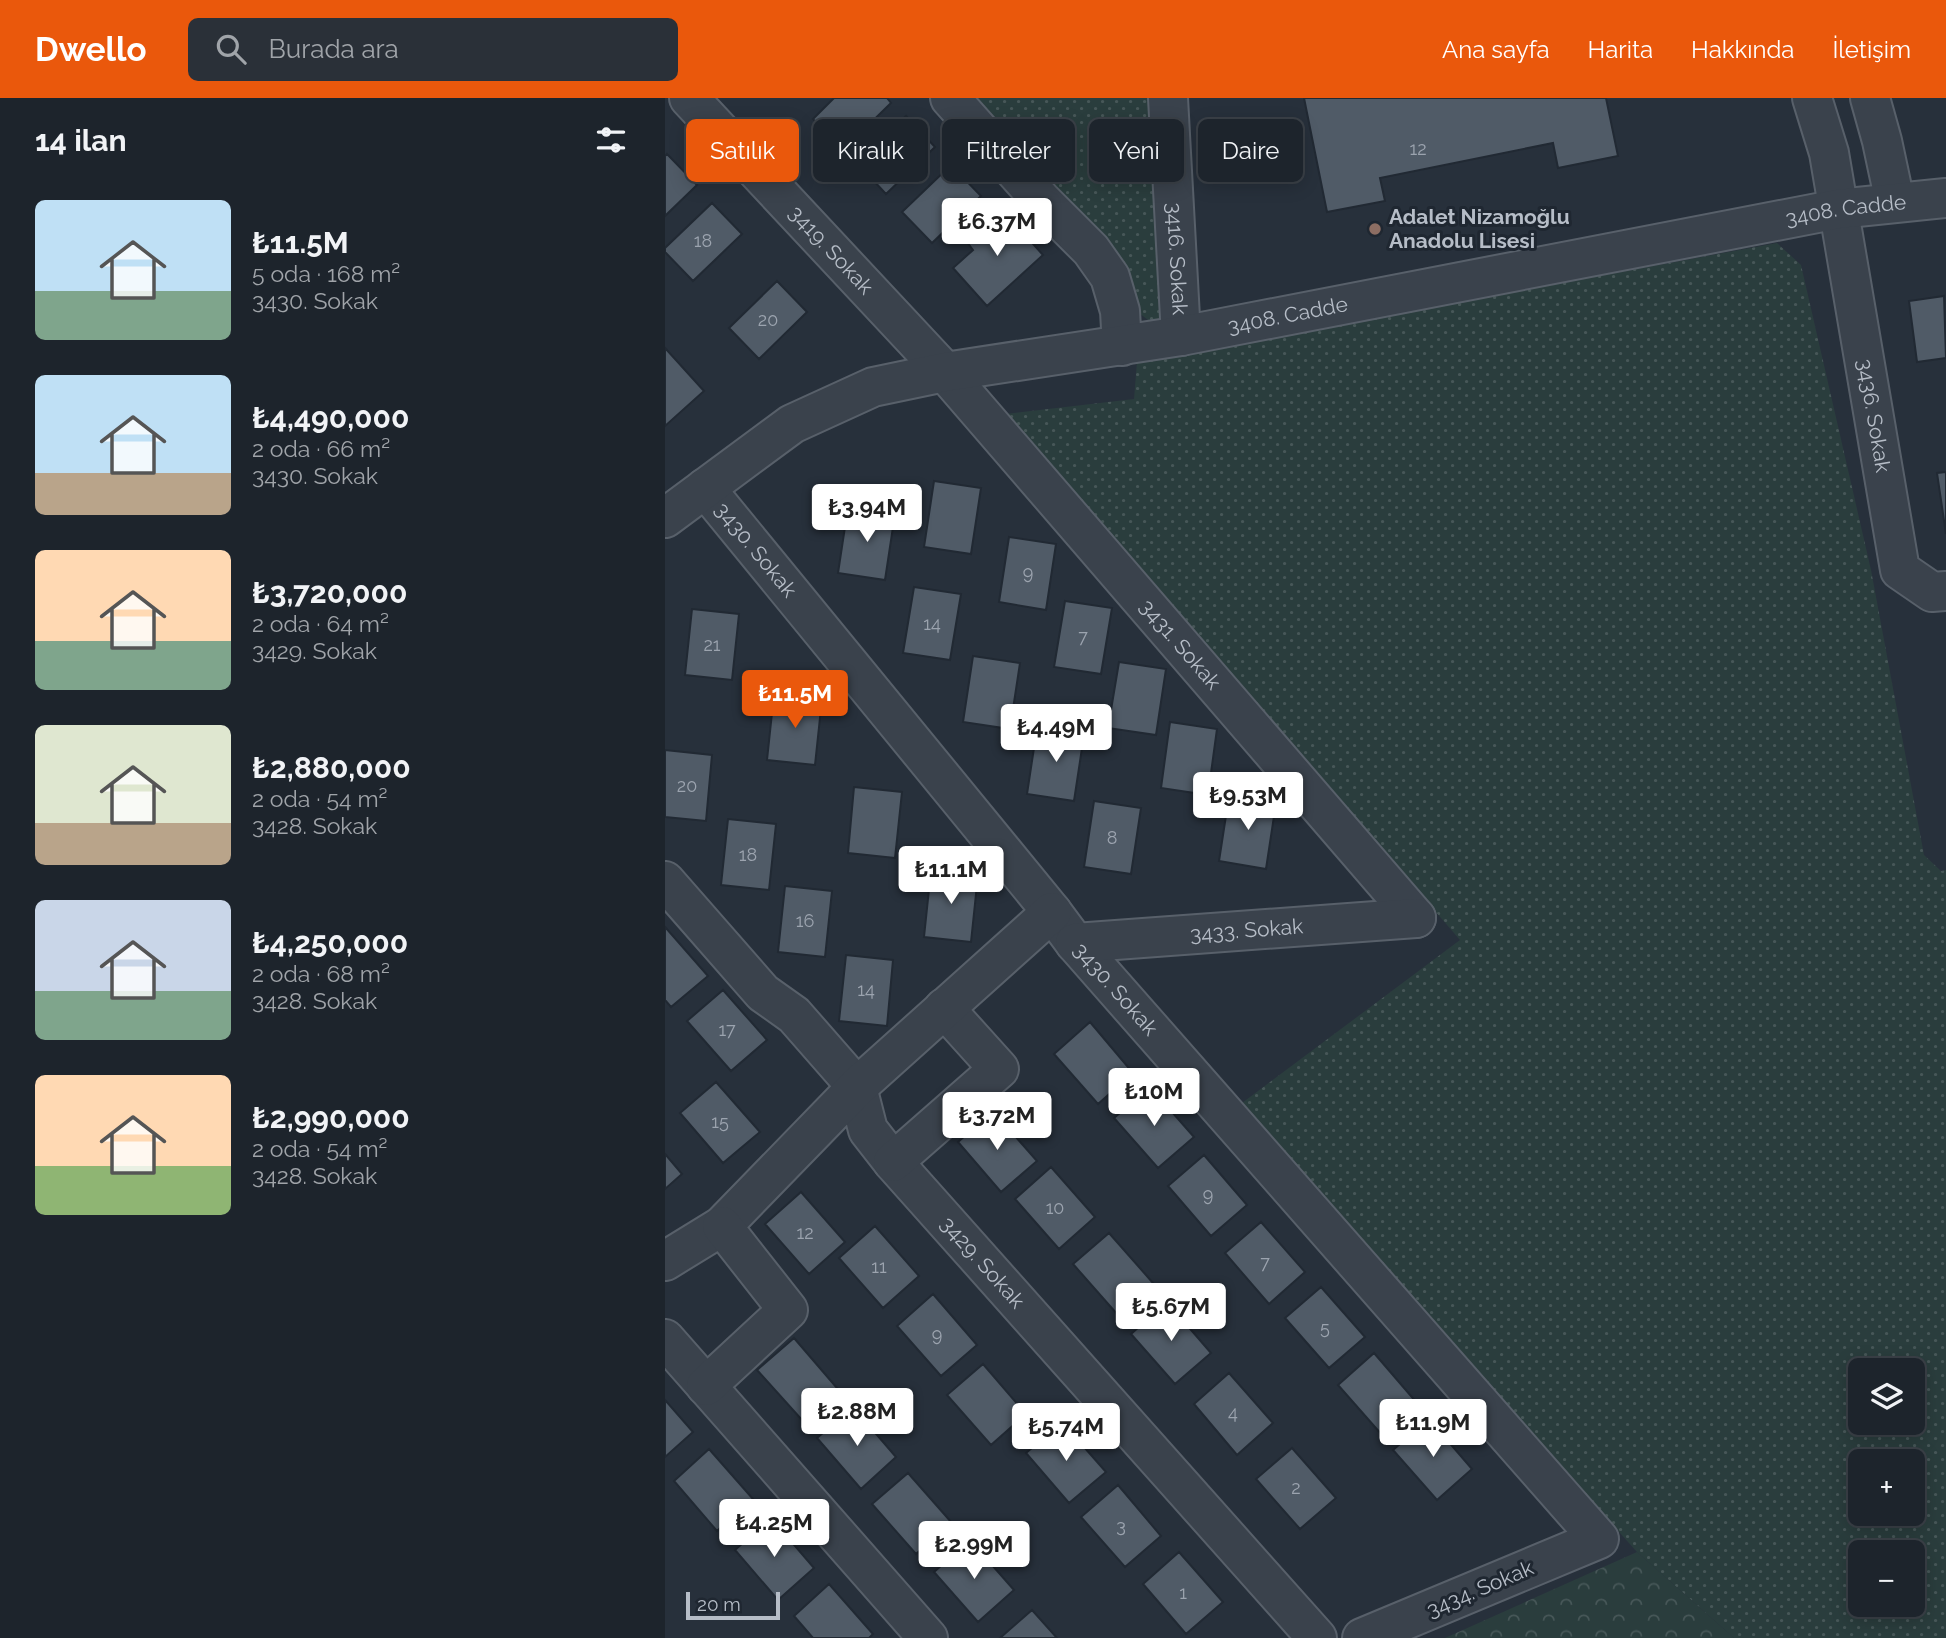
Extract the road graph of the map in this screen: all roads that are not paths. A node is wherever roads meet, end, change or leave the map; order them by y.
1 (689, 98) edge
2 (950, 98) edge
3 (1168, 98) edge
4 (1812, 98) edge
5 (1870, 98) edge
6 (1946, 198) edge
7 (1895, 202) junction
8 (1838, 209) junction
9 (1181, 336) junction
10 (1122, 346) junction
11 (945, 372) junction
12 (705, 488) junction
13 (665, 517) edge
14 (1946, 591) edge
15 (665, 881) edge
16 (1052, 912) junction
17 (1416, 918) joint
18 (1075, 943) junction
19 (944, 1008) junction
20 (857, 1087) junction
21 (893, 1162) junction
22 (722, 1226) junction
23 (665, 1261) edge
24 (666, 1340) edge
25 (706, 1386) junction
26 (1599, 1539) joint
27 (928, 1638) edge
28 (1317, 1638) edge
29 (1362, 1638) edge

1 - 11 street, 3419. Sokak
2 - 10 street
3 - 9 street, 3416. Sokak
4 - 8 street, 3436. Sokak
5 - 7 street
6 - 7 street, 3408. Cadde
7 - 8 street, 3408. Cadde
8 - 9 street, 3408. Cadde
8 - 14 street, 3436. Sokak
9 - 10 street, 3408. Cadde
10 - 11 street, 3408. Cadde
11 - 12 street, 3408. Cadde
11 - 17 street, 3431. Sokak
12 - 13 street, 3408. Cadde
12 - 16 street, 3430. Sokak
15 - 20 street, 3429. Sokak
16 - 18 street, 3430. Sokak
16 - 19 street
17 - 18 street, 3433. Sokak
18 - 26 street, 3430. Sokak
19 - 20 street
19 - 21 street
20 - 21 street, 3429. Sokak
20 - 22 street
21 - 28 street, 3429. Sokak
22 - 23 street
22 - 25 street
24 - 25 street
25 - 27 street
26 - 29 street, 3434. Sokak

